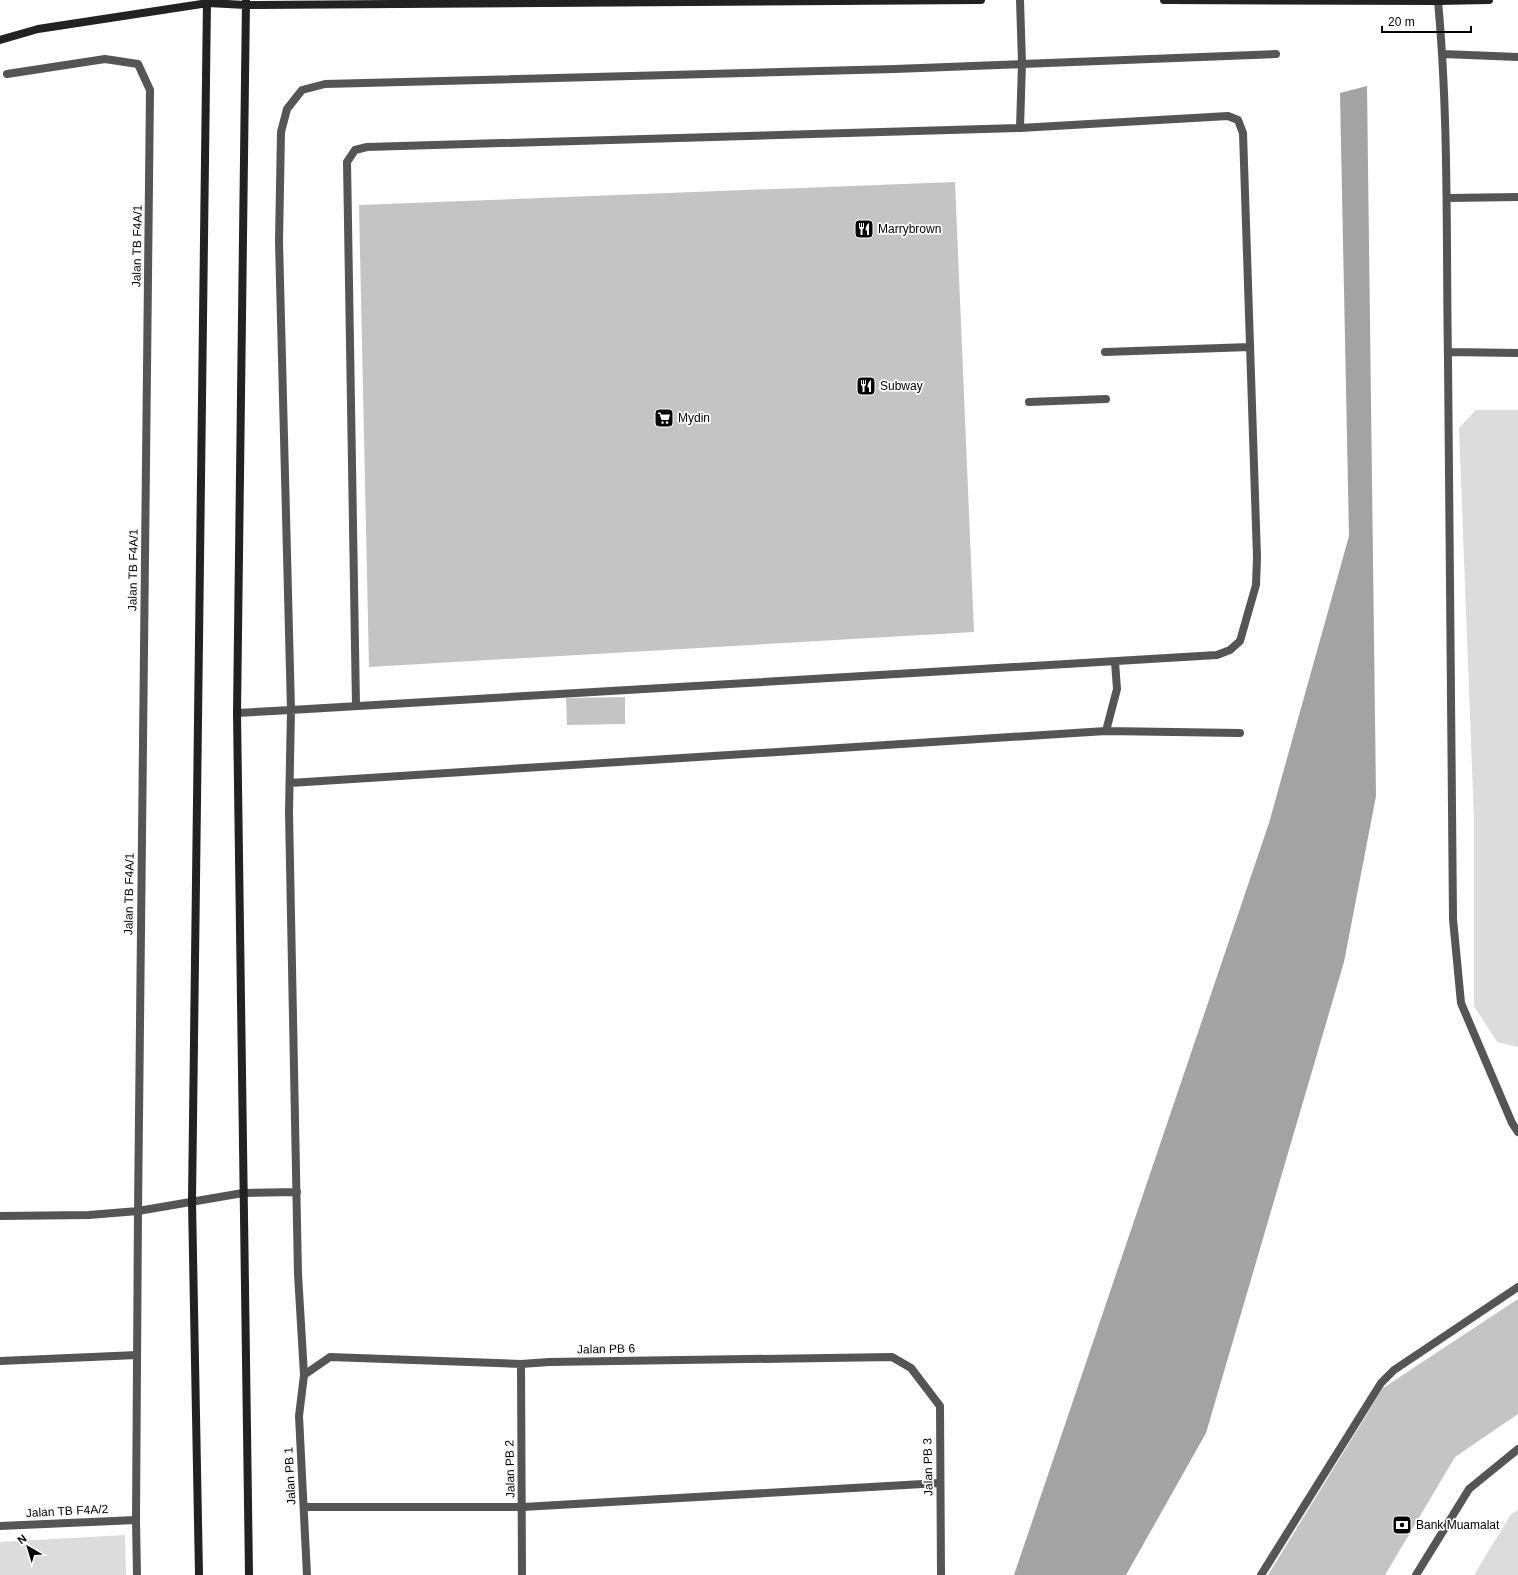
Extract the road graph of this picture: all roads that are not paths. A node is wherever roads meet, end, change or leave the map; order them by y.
1 (981, 0) edge
2 (1020, 0) edge
3 (1164, 0) edge
4 (1489, 0) edge
5 (208, 1) edge
6 (1438, 1) junction
7 (246, 2) edge
8 (0, 40) edge
9 (1276, 54) dead end
10 (1443, 54) junction
11 (1518, 57) edge
12 (1022, 63) junction
13 (7, 74) dead end
14 (1020, 128) junction
15 (1518, 197) edge
16 (1448, 198) junction
17 (1250, 347) junction
18 (1105, 352) dead end
19 (1448, 352) junction
20 (1518, 353) edge
21 (1106, 399) dead end
22 (1029, 402) dead end
23 (1115, 662) junction
24 (356, 706) junction
25 (291, 710) junction
26 (237, 713) junction
27 (1106, 731) junction
28 (1240, 733) dead end
29 (290, 783) junction
30 (1515, 1121) edge
31 (1518, 1132) edge
32 (297, 1192) junction
33 (243, 1193) junction
34 (192, 1201) junction
35 (138, 1211) junction
36 (0, 1216) edge
37 (1518, 1287) edge
38 (137, 1355) junction
39 (0, 1361) edge
40 (521, 1364) junction
41 (912, 1368) joint
42 (304, 1375) junction
43 (1518, 1449) edge
44 (940, 1483) junction
45 (304, 1507) junction
46 (523, 1507) junction
47 (136, 1520) junction
48 (0, 1526) edge
49 (138, 1575) edge
50 (199, 1575) edge
51 (249, 1575) edge
52 (307, 1575) edge
53 (522, 1575) edge
54 (941, 1575) edge
55 (1261, 1575) edge
56 (1416, 1575) edge

1 - 7 street
2 - 12 street
3 - 6 street
4 - 6 street
5 - 7 street
5 - 8 street
5 - 34 street
6 - 10 street
7 - 26 street
9 - 12 street, Jalan PB 1
10 - 11 street
10 - 16 street
12 - 14 street
12 - 25 street, Jalan PB 1
13 - 35 street, Jalan TB F4A/1
14 - 17 street
14 - 24 street
15 - 16 street
16 - 19 street
17 - 18 street
17 - 23 street
19 - 20 street
19 - 30 street
21 - 22 street
23 - 24 street
23 - 27 street
24 - 25 street
25 - 26 street
25 - 29 street, Jalan PB 1
26 - 33 street
27 - 28 street
27 - 29 street
29 - 32 street, Jalan PB 1
30 - 31 street
32 - 33 street
32 - 42 street, Jalan PB 1
33 - 34 street
33 - 51 street
34 - 35 street
34 - 50 street
35 - 36 street
35 - 38 street
37 - 55 street
38 - 39 street
38 - 47 street
40 - 41 street, Jalan PB 6
40 - 42 street, Jalan PB 6
40 - 46 street, Jalan PB 2
41 - 44 street, Jalan PB 3
42 - 45 street, Jalan PB 1
43 - 56 street
44 - 46 street
44 - 54 street, Jalan PB 3
45 - 46 street
45 - 52 street, Jalan PB 1
46 - 53 street, Jalan PB 2
47 - 48 street, Jalan TB F4A/2
47 - 49 street

